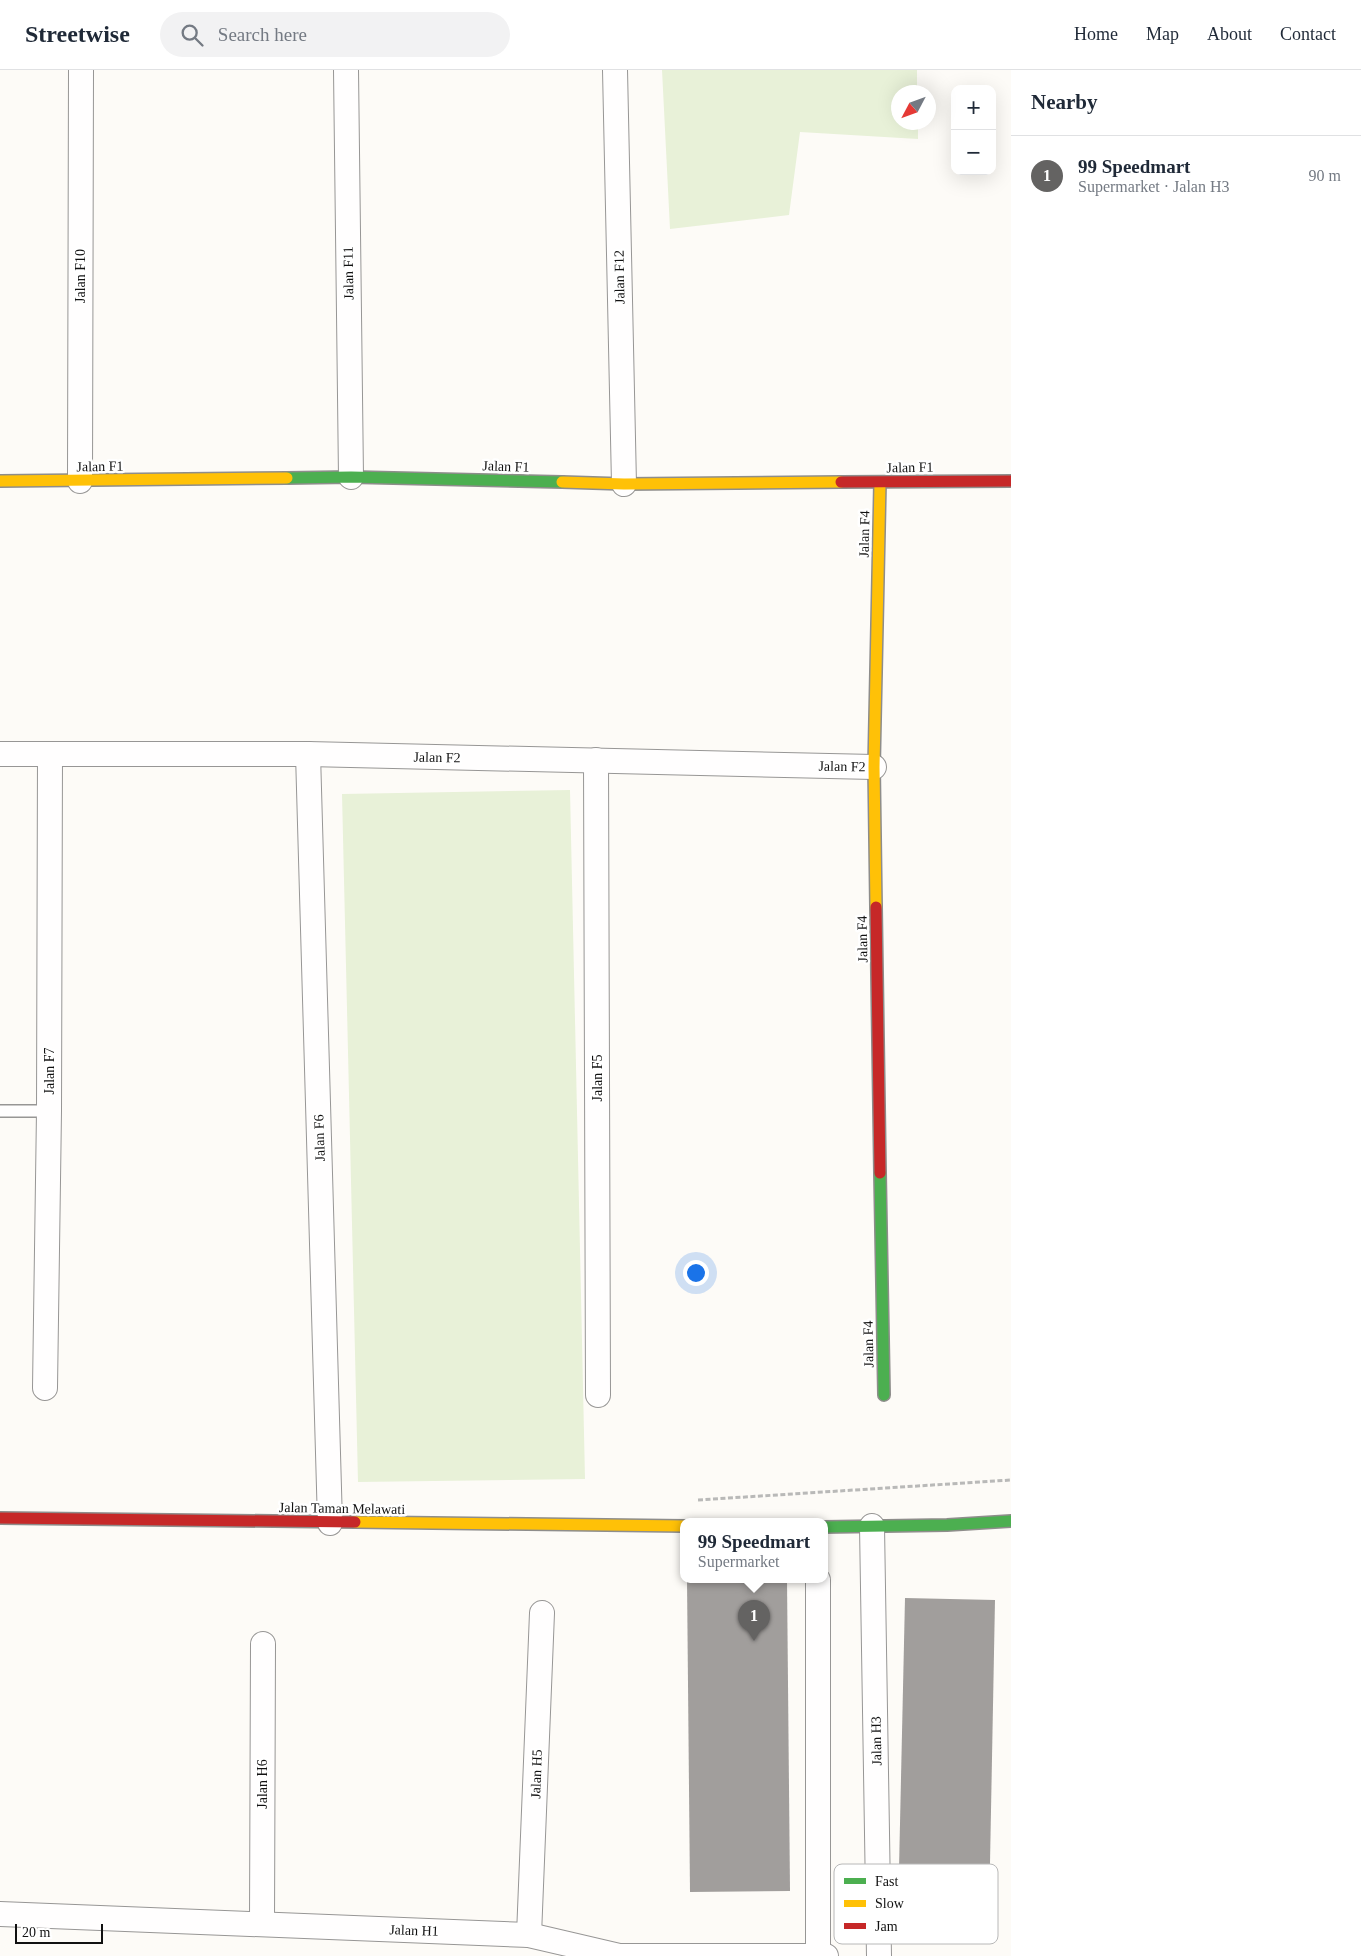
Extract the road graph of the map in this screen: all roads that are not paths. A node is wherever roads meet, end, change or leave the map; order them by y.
1 (81, 70) edge
2 (346, 70) edge
3 (615, 70) edge
4 (351, 477) junction
5 (0, 481) edge
6 (80, 481) junction
7 (1011, 482) edge
8 (880, 483) junction
9 (624, 484) junction
10 (0, 754) edge
11 (50, 754) junction
12 (308, 754) junction
13 (596, 760) junction
14 (874, 767) junction
15 (0, 1111) edge
16 (49, 1111) junction
17 (46, 1388) dead end
18 (598, 1395) dead end
19 (884, 1395) dead end
20 (0, 1518) edge
21 (1011, 1521) edge
22 (330, 1523) junction
23 (946, 1525) junction
24 (680, 1526) edge
25 (872, 1526) junction
26 (828, 1527) edge
27 (1011, 1530) edge
28 (818, 1583) edge
29 (542, 1612) dead end
30 (262, 1644) dead end
31 (878, 1864) edge
32 (0, 1914) edge
33 (262, 1924) junction
34 (530, 1935) junction
35 (619, 1956) edge
36 (818, 1956) edge
37 (826, 1956) edge

1 - 6 street, Jalan F10
2 - 4 street, Jalan F11
3 - 9 street, Jalan F12
4 - 6 street, Jalan F1
4 - 9 street, Jalan F1
5 - 6 street, Jalan F1
7 - 8 street, Jalan F1
8 - 9 street, Jalan F1
8 - 14 street, Jalan F4
10 - 11 street, Jalan F2
11 - 12 street, Jalan F2
11 - 16 street, Jalan F7
12 - 13 street, Jalan F2
12 - 22 street, Jalan F6
13 - 14 street, Jalan F2
13 - 18 street, Jalan F5
14 - 19 street, Jalan F4
15 - 16 lane
16 - 17 street, Jalan F7
20 - 22 street, Jalan Taman Melawati
21 - 23 street
22 - 24 street, Jalan Taman Melawati
23 - 25 street
23 - 27 street
25 - 26 street
25 - 31 street, Jalan H3
28 - 36 street
29 - 34 street, Jalan H5
30 - 33 street, Jalan H6
32 - 33 street, Jalan H1
33 - 34 street, Jalan H1
34 - 35 street, Jalan H1
35 - 36 street, Jalan H1
36 - 37 street, Jalan H1

